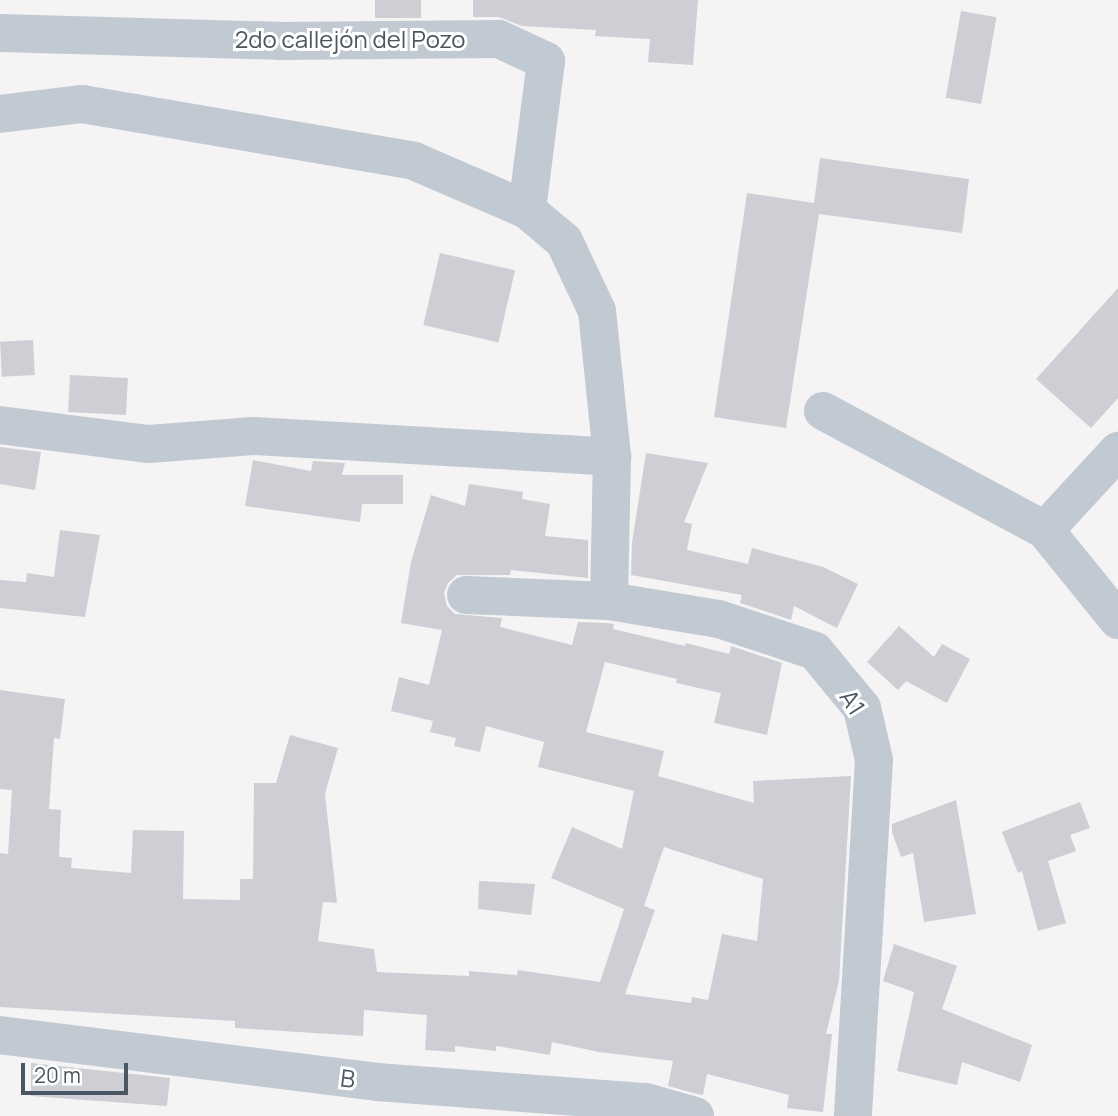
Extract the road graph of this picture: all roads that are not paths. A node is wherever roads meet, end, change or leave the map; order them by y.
1 (0, 33) edge
2 (0, 114) edge
3 (527, 210) junction
4 (823, 411) dead end
5 (0, 425) edge
6 (1118, 451) edge
7 (612, 457) junction
8 (1045, 530) junction
9 (466, 595) dead end
10 (609, 601) junction
11 (1118, 620) edge
12 (0, 1035) edge
13 (695, 1116) edge
14 (853, 1116) edge

1 - 3 street, 2do callejón del Pozo
2 - 3 street
3 - 7 street
4 - 8 street
5 - 7 street
6 - 8 street
7 - 10 street
8 - 11 street
9 - 10 street, A1
10 - 14 street, A1
12 - 13 street, B

